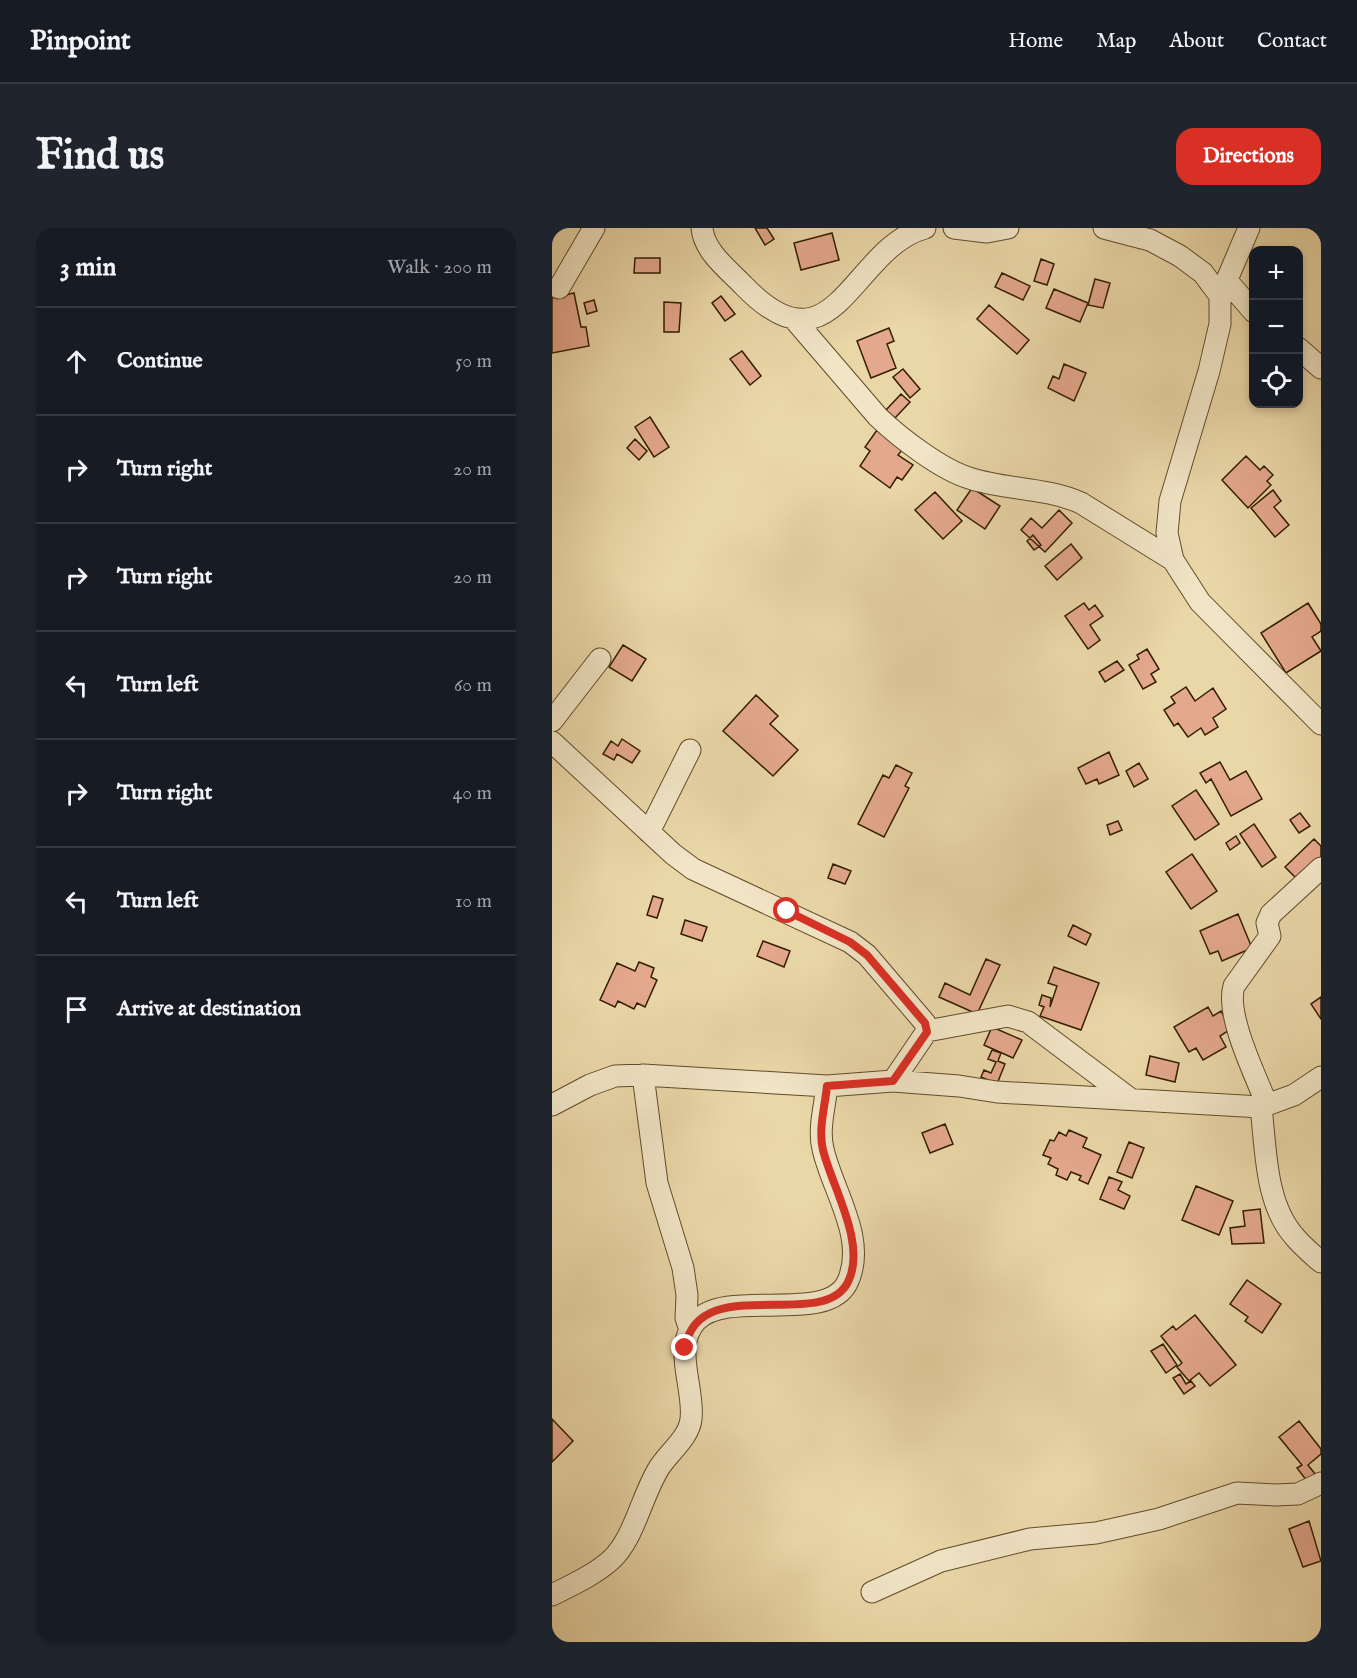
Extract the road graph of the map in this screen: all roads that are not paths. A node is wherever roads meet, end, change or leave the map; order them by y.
1 (594, 228) edge
2 (702, 228) edge
3 (925, 228) edge
4 (954, 228) edge
5 (1008, 228) edge
6 (1104, 228) edge
7 (1249, 228) edge
8 (559, 288) dead end
9 (1224, 289) junction
10 (1249, 308) edge
11 (794, 319) junction
12 (1303, 352) edge
13 (1321, 368) edge
14 (1173, 560) junction
15 (600, 659) dead end
16 (552, 721) edge
17 (1321, 724) edge
18 (552, 742) edge
19 (690, 750) dead end
20 (649, 832) junction
21 (1321, 868) edge
22 (927, 1032) junction
23 (643, 1075) junction
24 (1321, 1077) edge
25 (893, 1081) junction
26 (827, 1086) junction
27 (1130, 1098) junction
28 (552, 1105) edge
29 (1264, 1106) junction
30 (1321, 1262) edge
31 (690, 1330) junction
32 (1321, 1483) edge
33 (872, 1592) dead end
34 (552, 1595) edge

1 - 8 street
2 - 11 street
3 - 11 street
4 - 5 street
6 - 9 street
7 - 9 street
9 - 10 street
9 - 14 street
11 - 14 street
12 - 13 street
14 - 17 street
15 - 16 street
18 - 20 street
19 - 20 street
20 - 22 street
21 - 29 street
22 - 25 street
22 - 27 street
23 - 26 street
23 - 28 street
23 - 31 street
24 - 29 street
25 - 26 street
25 - 27 street
26 - 31 street
27 - 29 street
29 - 30 street
31 - 34 street
32 - 33 street

